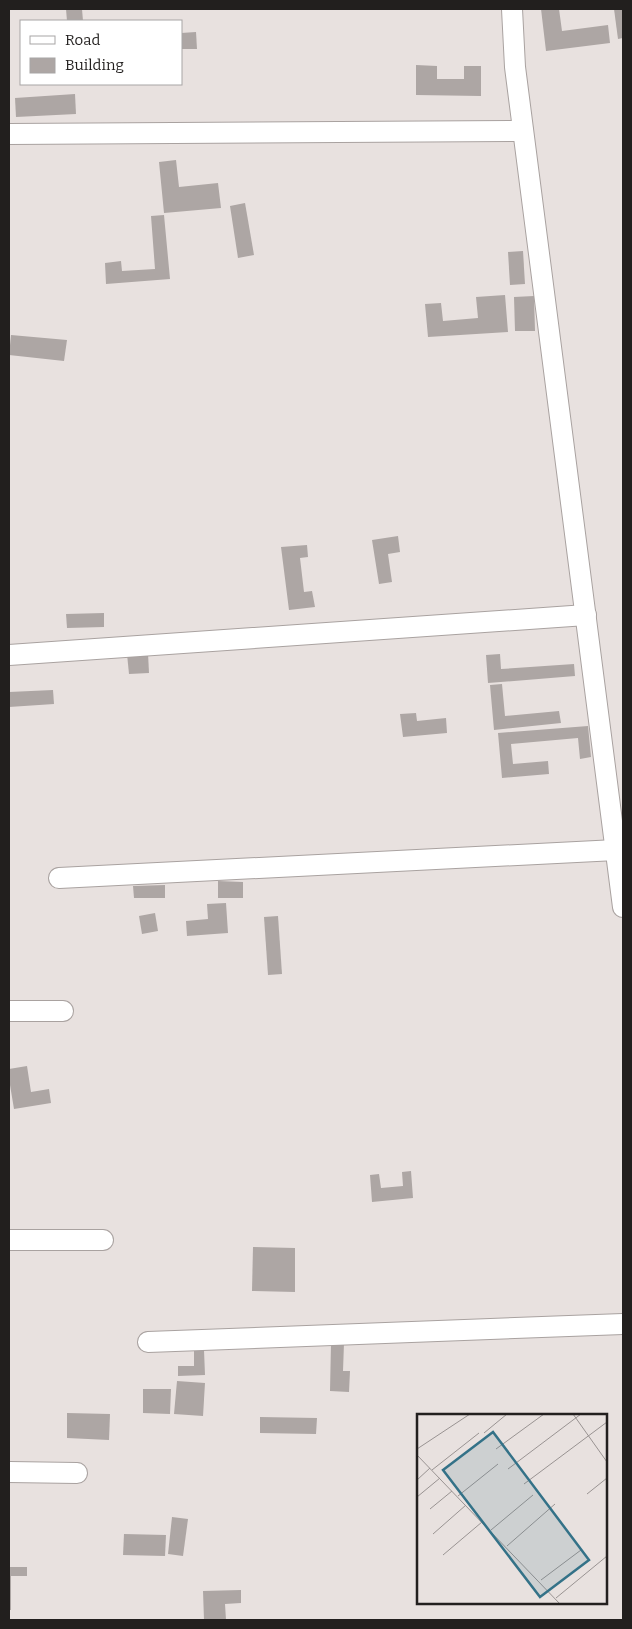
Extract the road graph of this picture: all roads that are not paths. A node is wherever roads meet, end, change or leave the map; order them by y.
1 (512, 9) edge
2 (523, 131) junction
3 (9, 134) edge
4 (586, 615) junction
5 (9, 655) edge
6 (616, 850) junction
7 (59, 878) dead end
8 (623, 907) edge
9 (9, 1011) edge
10 (63, 1011) dead end
11 (9, 1240) edge
12 (104, 1240) dead end
13 (623, 1324) edge
14 (148, 1342) dead end
15 (9, 1472) edge
16 (77, 1473) dead end

1 - 2 street
2 - 3 street
2 - 4 street
4 - 5 street
4 - 6 street
6 - 7 street
6 - 8 street
9 - 10 street
11 - 12 street
13 - 14 street
15 - 16 street

